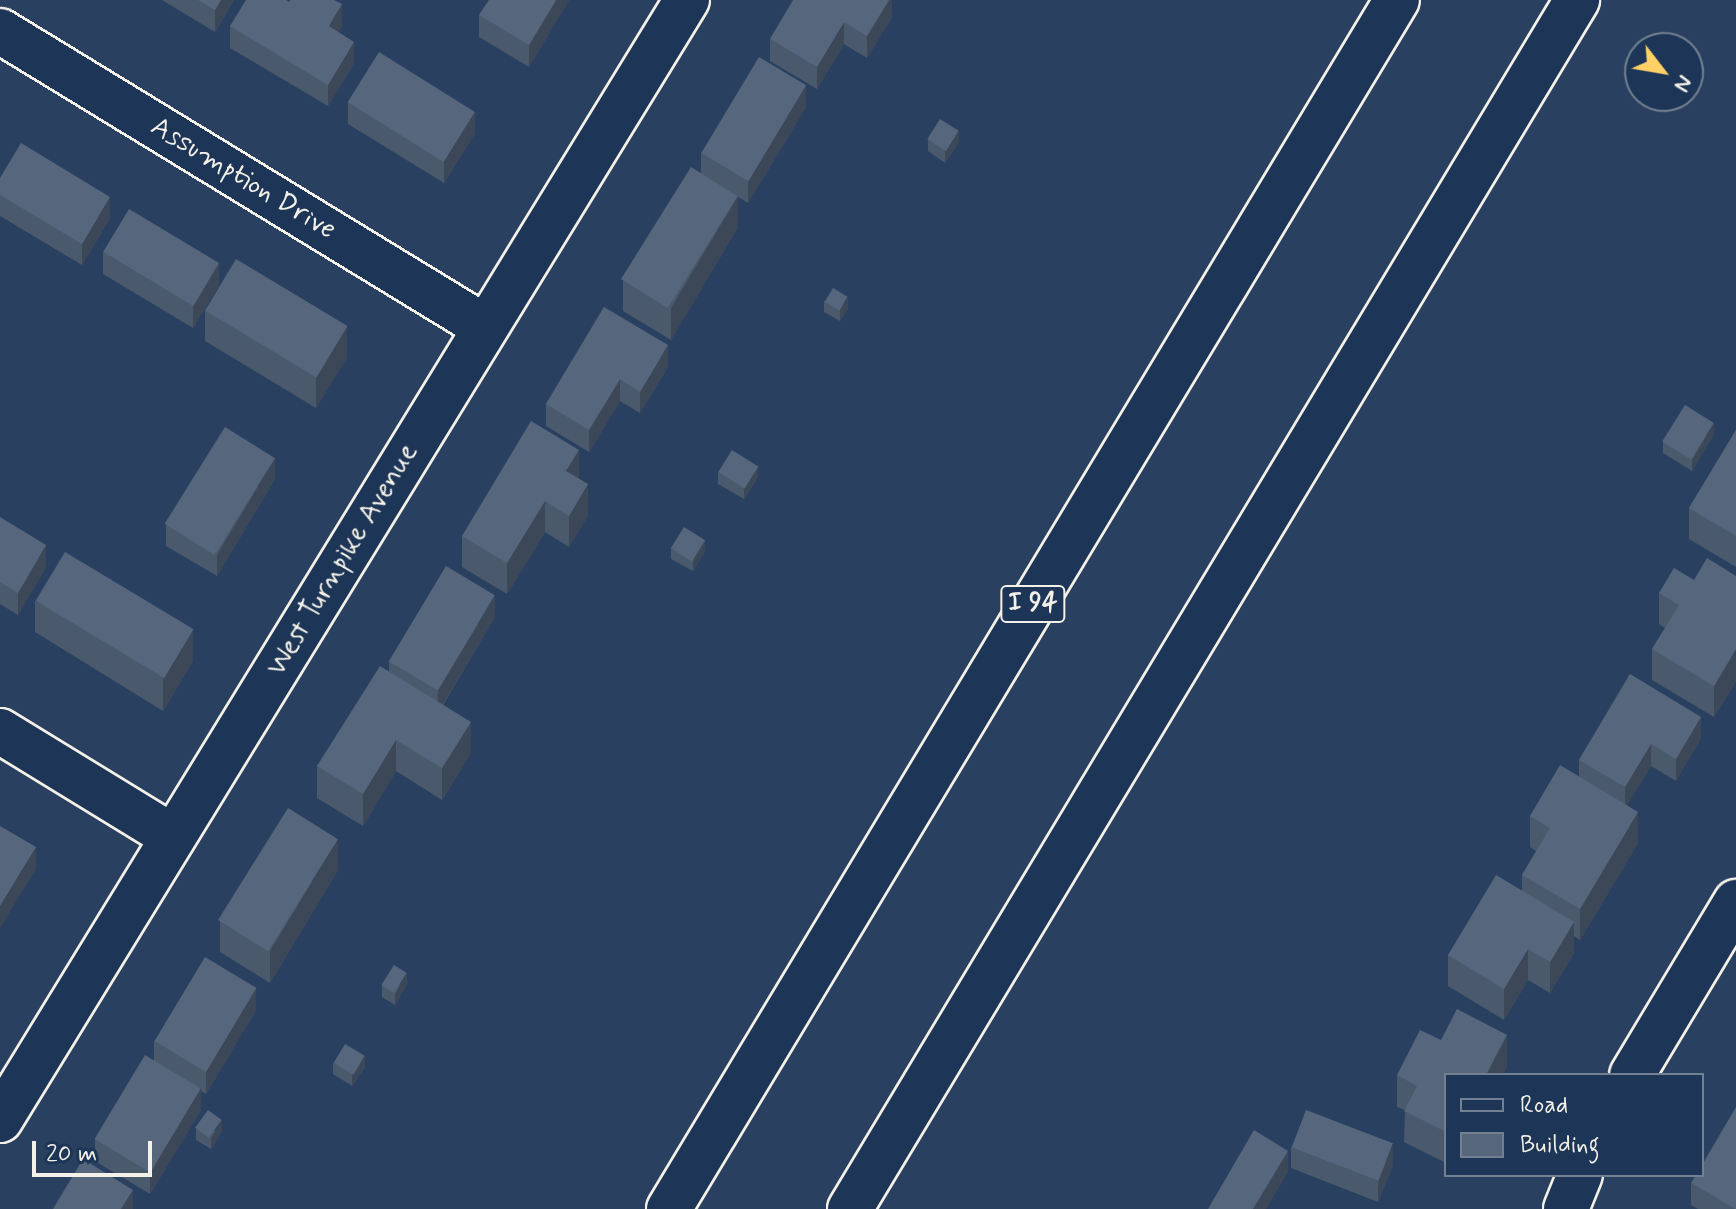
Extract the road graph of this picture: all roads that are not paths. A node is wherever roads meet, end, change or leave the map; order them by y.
1 (687, 0) edge
2 (1397, 0) edge
3 (1577, 0) edge
4 (0, 31) edge
5 (485, 327) junction
6 (0, 731) edge
7 (173, 837) junction
8 (1736, 902) edge
9 (1633, 1073) edge
10 (0, 1120) edge
11 (1579, 1177) edge
12 (669, 1209) edge
13 (850, 1209) edge
14 (1566, 1209) edge

1 - 5 main road, West Turnpike Avenue
2 - 12 main road, I 94
3 - 13 main road
4 - 5 main road, Assumption Drive
5 - 7 main road, West Turnpike Avenue
6 - 7 main road
7 - 10 main road, West Turnpike Avenue
8 - 9 main road
11 - 14 main road

